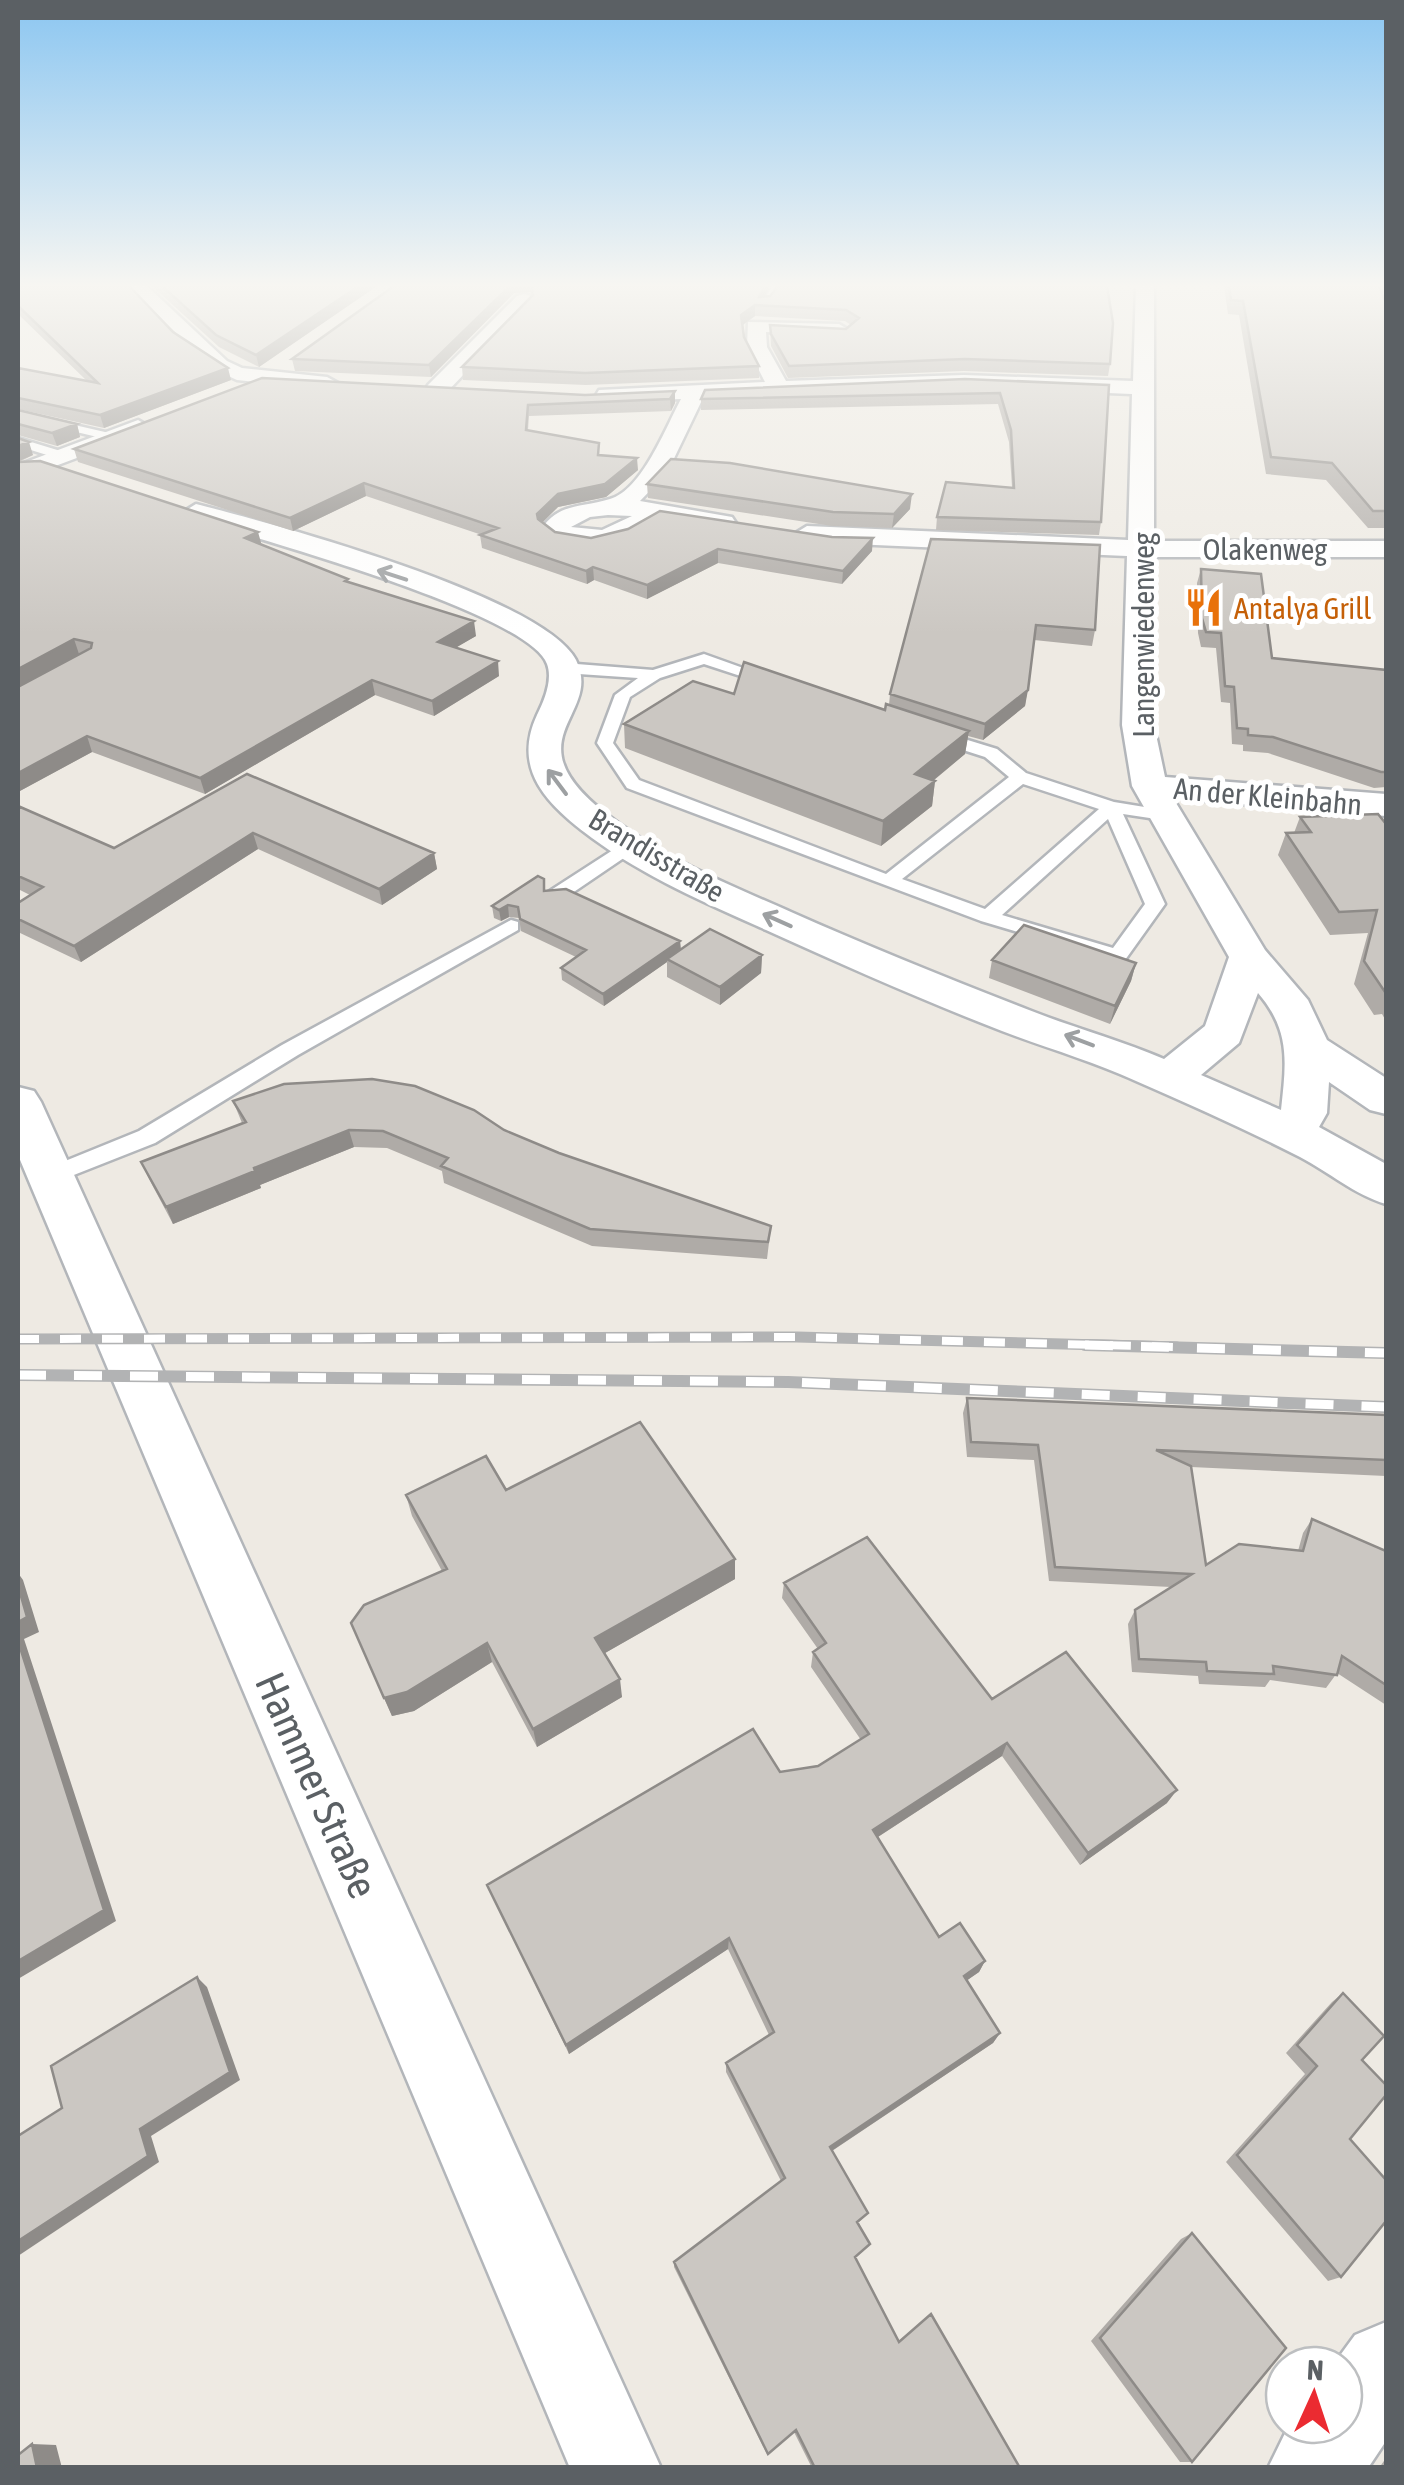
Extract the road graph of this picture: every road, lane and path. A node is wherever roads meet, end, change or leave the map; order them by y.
1 (21, 402) edge
2 (691, 402) edge
3 (1142, 402) edge
4 (18, 414) edge
5 (38, 417) junction
6 (151, 422) edge
7 (114, 436) junction
8 (18, 442) edge
9 (52, 467) edge
10 (174, 505) edge
11 (620, 506) junction
12 (652, 514) junction
13 (742, 526) edge
14 (778, 530) edge
15 (1143, 548) junction
16 (1386, 550) edge
17 (564, 668) junction
18 (654, 675) junction
19 (794, 688) edge
20 (920, 730) edge
21 (1020, 777) junction
22 (1156, 800) junction
23 (1386, 805) edge
24 (1111, 807) junction
25 (630, 845) junction
26 (888, 882) junction
27 (556, 896) edge
28 (988, 917) junction
29 (511, 926) edge
30 (1249, 957) junction
31 (1309, 1048) junction
32 (1169, 1078) junction
33 (1386, 1100) edge
34 (18, 1102) edge
35 (1293, 1133) junction
36 (51, 1176) junction
37 (1386, 1187) edge
38 (1386, 2366) edge
39 (1364, 2397) edge
40 (1330, 2445) edge
41 (616, 2468) edge
42 (1313, 2468) edge

1 - 5 lane
2 - 11 street
3 - 15 street, Langenwiedenweg
4 - 5 lane
5 - 7 lane
6 - 7 street
7 - 9 street
8 - 9 lane
17 -> 10 street
11 - 12 street
11 - 12 street
12 - 13 street
14 - 15 street, Olakenweg
15 - 16 street, Olakenweg
15 - 22 street, Langenwiedenweg
17 - 18 lane
25 -> 17 street, Brandisstraße
18 - 19 lane
18 - 26 lane
20 - 21 lane
21 - 24 lane
21 - 26 lane
22 - 23 street, An der Kleinbahn
22 - 24 lane
22 - 30 street, Langenwiedenweg
24 - 28 lane
24 - 28 lane
25 - 27 lane
32 -> 25 street, Brandisstraße
26 - 28 lane
29 - 36 lane
30 - 31 street, Langenwiedenweg
30 - 32 street
31 - 33 street
31 - 35 street, Langenwiedenweg
32 - 35 street, Brandisstraße
34 - 36 street, Hammer Straße
35 - 37 street
36 - 41 street, Hammer Straße
38 - 39 street
40 - 42 street

